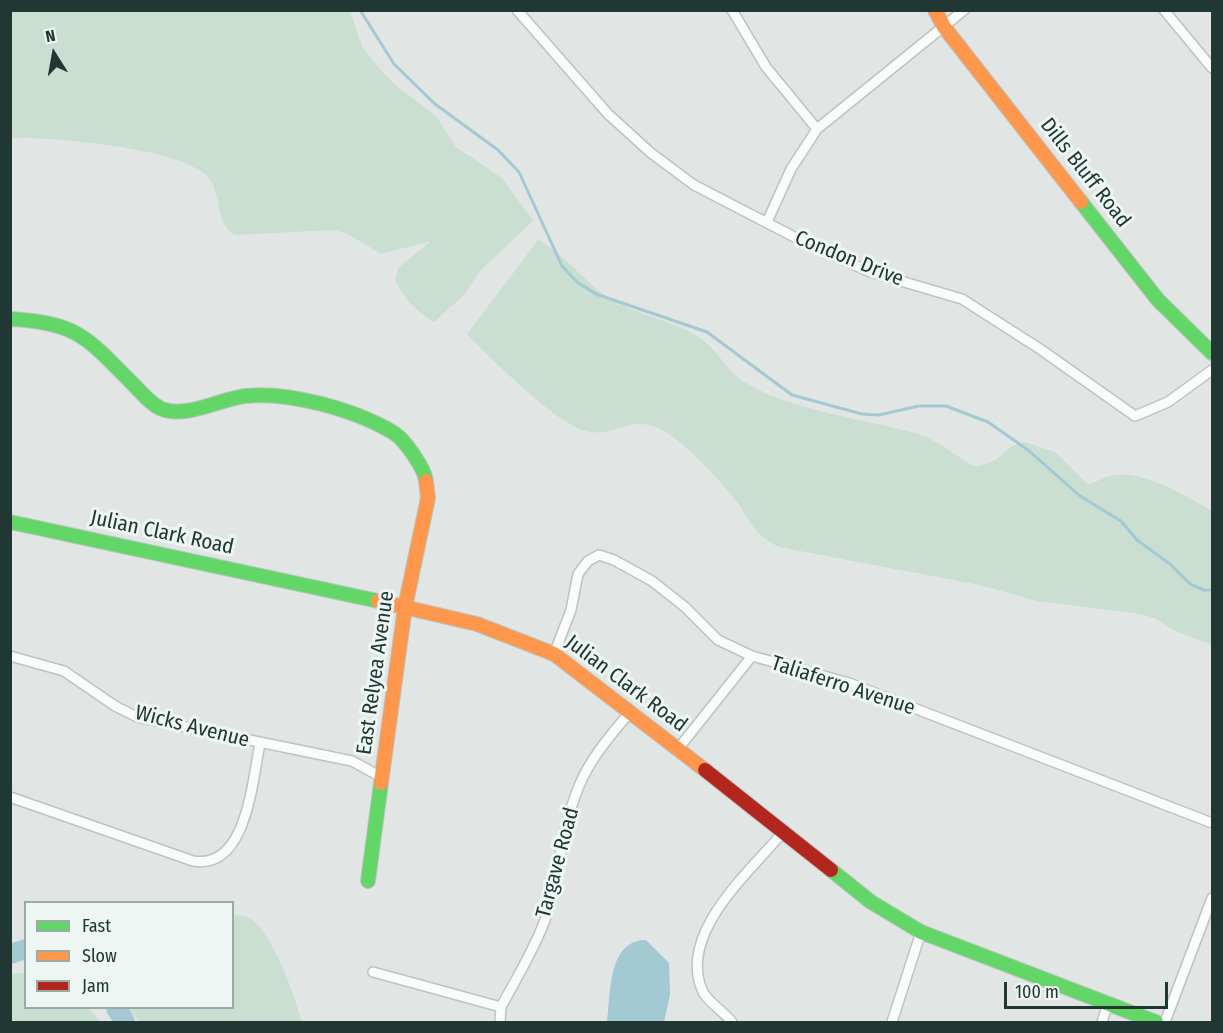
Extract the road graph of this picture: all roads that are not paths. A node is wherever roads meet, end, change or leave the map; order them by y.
1 (517, 10) edge
2 (732, 10) edge
3 (935, 10) edge
4 (964, 10) edge
5 (1164, 10) edge
6 (944, 27) junction
7 (1212, 68) edge
8 (818, 129) junction
9 (767, 222) junction
10 (10, 319) edge
11 (1212, 353) edge
12 (1212, 369) edge
13 (10, 522) edge
14 (405, 607) junction
15 (554, 654) junction
16 (10, 656) edge
17 (752, 656) junction
18 (631, 711) junction
19 (260, 744) junction
20 (678, 749) junction
21 (381, 777) junction
22 (10, 797) edge
23 (1212, 824) edge
24 (784, 831) junction
25 (368, 881) dead end
26 (1212, 898) edge
27 (921, 932) junction
28 (373, 972) dead end
29 (1108, 1003) junction
30 (501, 1007) junction
31 (500, 1023) edge
32 (732, 1023) edge
33 (892, 1023) edge
34 (1101, 1023) edge
35 (1156, 1023) edge
36 (1165, 1023) edge

1 - 9 street, Condon Drive
2 - 8 street
3 - 6 street, Dills Bluff Road
4 - 6 street
5 - 7 street
6 - 8 street
6 - 11 street, Dills Bluff Road
8 - 9 street
9 - 12 street, Condon Drive
10 - 14 street, East Relyea Avenue
13 - 14 street, Julian Clark Road
14 - 15 street, Julian Clark Road
14 - 21 street, East Relyea Avenue
15 - 17 street, Taliaferro Avenue
15 - 18 street, Julian Clark Road
16 - 19 street, Wicks Avenue
17 - 20 street
17 - 23 street, Taliaferro Avenue
18 - 20 street, Julian Clark Road
18 - 30 street, Targave Road
19 - 21 street, Wicks Avenue
19 - 22 street
20 - 24 street, Julian Clark Road
21 - 25 street, East Relyea Avenue
24 - 27 street, Julian Clark Road
24 - 32 street
26 - 36 street
27 - 29 street, Julian Clark Road
27 - 33 street
28 - 30 street
29 - 34 street
29 - 35 street, Julian Clark Road
30 - 31 street, Targave Road

